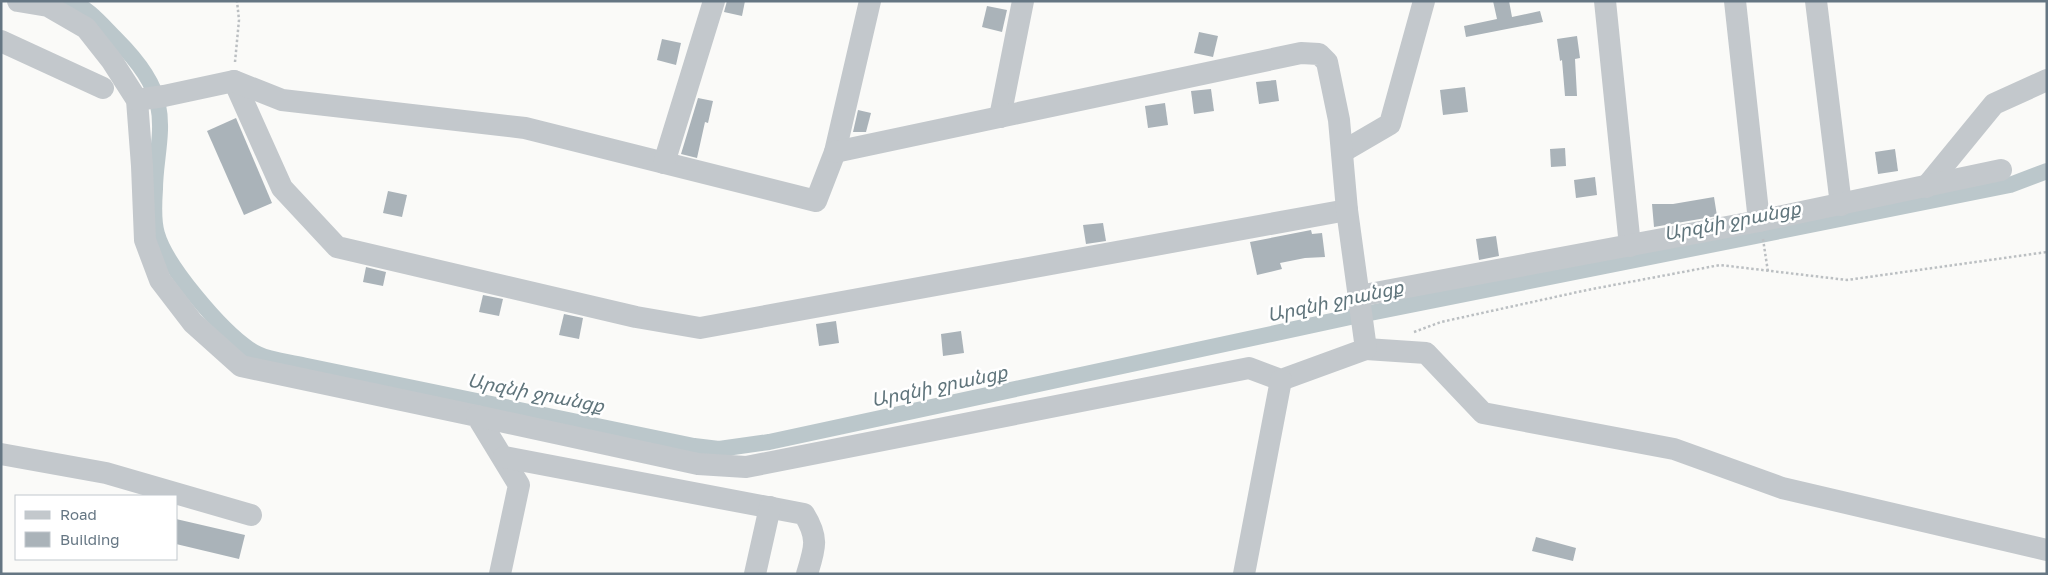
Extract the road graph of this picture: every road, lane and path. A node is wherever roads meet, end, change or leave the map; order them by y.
1 (18, 1) edge
2 (237, 1) edge
3 (714, 1) edge
4 (870, 1) edge
5 (1023, 1) edge
6 (1424, 1) edge
7 (1605, 1) edge
8 (1735, 1) edge
9 (1816, 1) edge
10 (1, 41) edge
11 (2047, 80) edge
12 (234, 81) junction
13 (103, 88) dead end
14 (137, 100) junction
15 (1000, 117) junction
16 (835, 152) junction
17 (1342, 152) junction
18 (664, 163) junction
19 (2001, 170) dead end
20 (1926, 187) junction
21 (1841, 205) junction
22 (1347, 210) junction
23 (1759, 221) junction
24 (1765, 245) dead end
25 (1630, 246) junction
26 (2047, 252) edge
27 (1768, 272) junction
28 (1361, 310) junction
29 (1413, 332) dead end
30 (1366, 349) junction
31 (1281, 380) junction
32 (477, 416) junction
33 (1, 454) edge
34 (504, 457) junction
35 (770, 507) junction
36 (251, 515) dead end
37 (2047, 550) edge
38 (500, 574) edge
39 (755, 574) edge
40 (806, 574) edge
41 (1244, 574) edge

1 - 14 street
2 - 12 path
3 - 18 street
4 - 16 street
5 - 15 street
6 - 17 street
7 - 25 street
8 - 23 street
9 - 21 street
10 - 13 street
11 - 20 street
12 - 14 street
12 - 18 street
12 - 22 street
14 - 32 street
15 - 16 street
15 - 17 street
16 - 18 street
17 - 22 street
19 - 20 street
20 - 21 street
21 - 23 street
22 - 28 street
23 - 25 street
24 - 27 path
25 - 28 street
26 - 27 path
27 - 29 path
28 - 30 street
30 - 31 street
30 - 37 street
31 - 32 street
31 - 41 street
32 - 34 street
33 - 36 street
34 - 35 street
34 - 38 street
35 - 39 street
35 - 40 street

